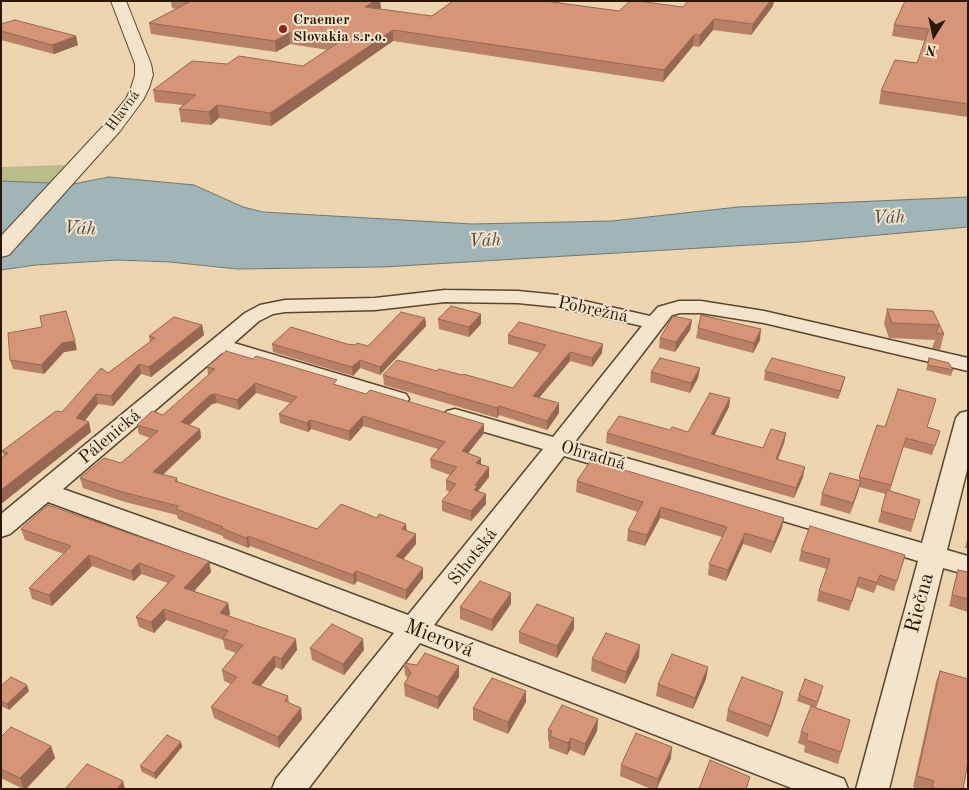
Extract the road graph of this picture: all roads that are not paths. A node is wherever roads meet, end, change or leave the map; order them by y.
1 (118, 1) edge
2 (1, 250) edge
3 (655, 323) junction
4 (219, 346) junction
5 (968, 365) edge
6 (968, 418) edge
7 (559, 446) junction
8 (45, 492) junction
9 (1, 528) edge
10 (932, 555) junction
11 (968, 566) edge
12 (415, 630) junction
13 (288, 789) edge
14 (832, 789) edge
15 (872, 789) edge

1 - 2 street, Hlavná
3 - 4 street, Pobrežná
3 - 5 street
3 - 7 street, Sihotská
4 - 7 street, Ohradná
4 - 8 street, Pálenická
6 - 10 street, Riečna
7 - 10 street, Ohradná
7 - 12 street, Sihotská
8 - 9 street, Pálenická
8 - 12 street, Mierová
10 - 11 street, Ohradná
10 - 15 street, Riečna
12 - 13 street, Sihotská
12 - 14 street, Mierová

